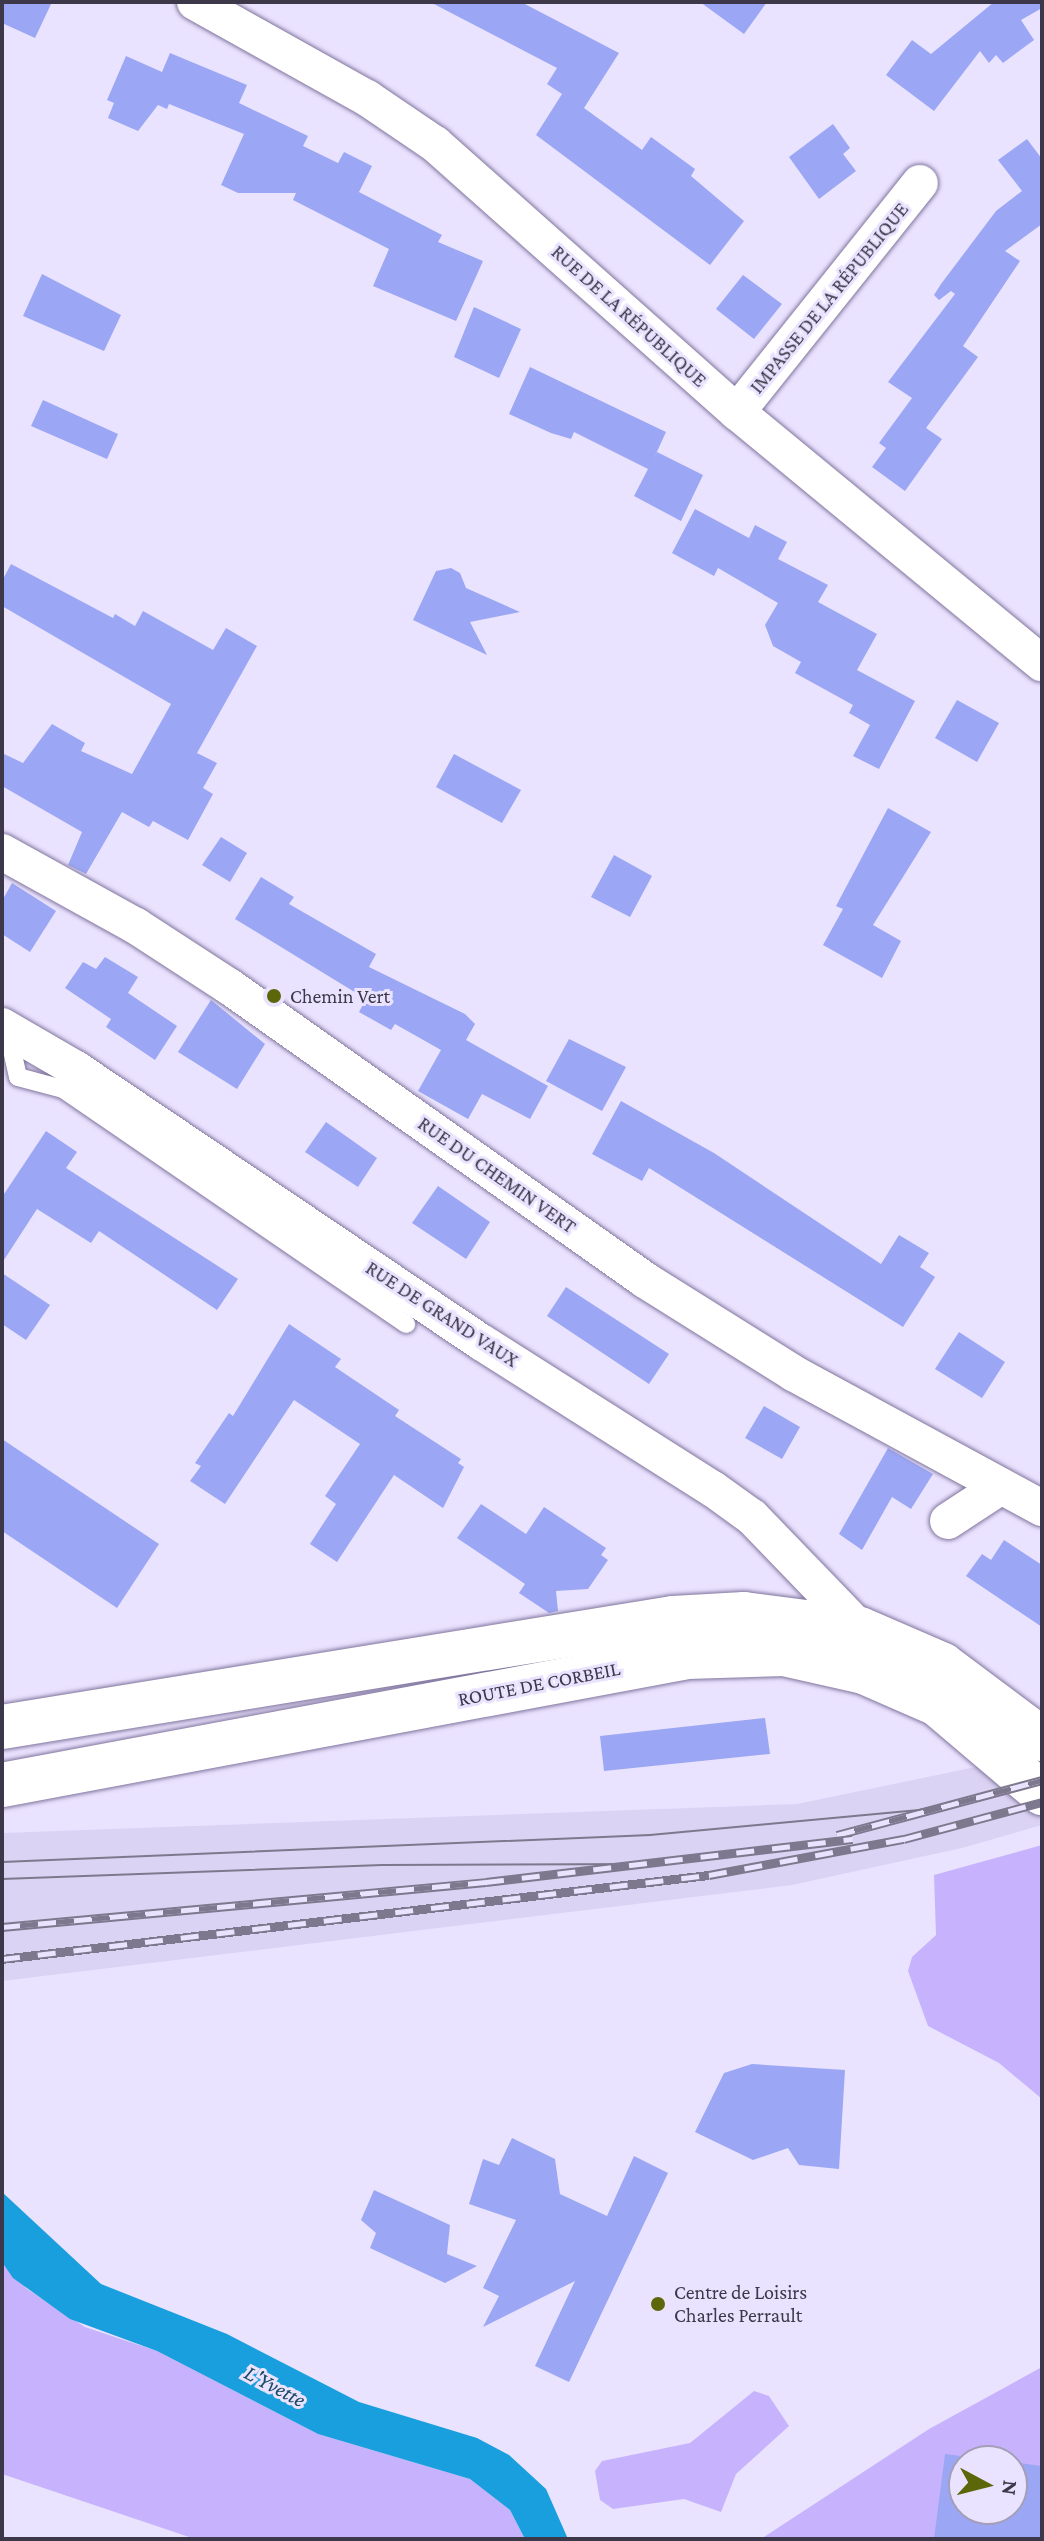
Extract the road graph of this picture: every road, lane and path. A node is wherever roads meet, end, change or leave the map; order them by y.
1 (195, 2) edge
2 (920, 183) dead end
3 (737, 412) junction
4 (1042, 663) edge
5 (2, 852) edge
6 (4, 1032) edge
7 (406, 1324) dead end
8 (1000, 1487) junction
9 (1042, 1508) edge
10 (948, 1521) dead end
11 (860, 1629) junction
12 (2, 1727) edge
13 (1042, 1739) edge
14 (2, 1785) edge
15 (1042, 1793) edge

1 - 3 street, RUE DE LA RÉPUBLIQUE
2 - 3 street, IMPASSE DE LA RÉPUBLIQUE
3 - 4 street, RUE DE LA RÉPUBLIQUE
5 - 8 street, RUE DU CHEMIN VERT
6 - 7 lane
6 - 11 street, RUE DE GRAND VAUX
8 - 9 street, RUE DU CHEMIN VERT
8 - 10 street
11 - 12 main road, ROUTE DE CORBEIL
11 - 13 main road, ROUTE DE CORBEIL
14 - 15 main road, ROUTE DE CORBEIL

